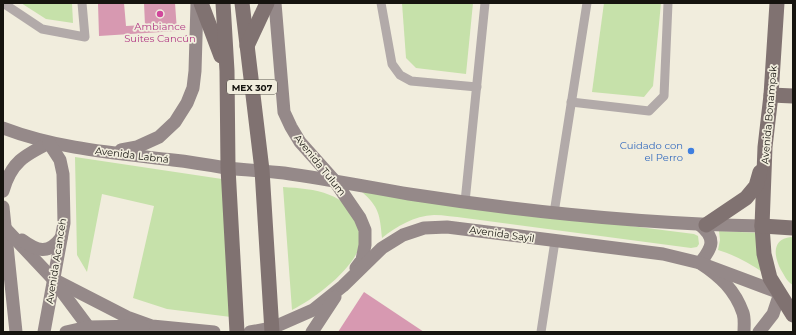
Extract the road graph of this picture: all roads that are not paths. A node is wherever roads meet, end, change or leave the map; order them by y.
1 (3, 3) edge
2 (82, 3) edge
3 (197, 3) edge
4 (201, 3) edge
5 (222, 3) edge
6 (242, 3) edge
7 (267, 3) edge
8 (275, 3) edge
9 (381, 3) edge
10 (485, 3) edge
11 (587, 3) edge
12 (668, 3) edge
13 (777, 3) edge
14 (247, 46) junction
15 (226, 71) junction
16 (478, 88) junction
17 (771, 95) junction
18 (793, 96) edge
19 (571, 102) junction
20 (3, 128) edge
21 (49, 143) junction
22 (765, 147) junction
23 (107, 153) junction
24 (22, 158) junction
25 (61, 165) junction
26 (228, 168) junction
27 (262, 170) junction
28 (334, 180) junction
29 (3, 190) edge
30 (465, 202) junction
31 (3, 207) edge
32 (554, 213) junction
33 (703, 225) junction
34 (762, 226) junction
35 (5, 227) edge
36 (793, 228) edge
37 (61, 238) junction
38 (555, 241) junction
39 (700, 263) junction
40 (53, 279) junction
41 (343, 286) junction
42 (786, 295) edge
43 (793, 315) edge
44 (152, 326) junction
45 (90, 330) edge
46 (272, 330) edge
47 (16, 332) edge
48 (44, 332) edge
49 (66, 332) edge
50 (214, 332) edge
51 (237, 332) edge
52 (250, 332) edge
53 (312, 332) edge
54 (541, 332) edge
55 (744, 332) edge
56 (759, 332) edge

1 - 2 street
3 - 23 street
4 - 15 main road
5 - 15 main road, MEX 307
6 - 14 main road, MEX 307
7 - 14 main road
8 - 28 street, Avenida Tulum
9 - 16 street
10 - 16 street
11 - 19 street
12 - 19 street
13 - 17 main road, Avenida Bonampak
14 - 27 main road, MEX 307
15 - 26 main road, MEX 307
16 - 30 street
17 - 18 main road
17 - 22 main road, Avenida Bonampak
19 - 32 street
20 - 21 street, Avenida Labná
21 - 23 street, Avenida Labná
21 - 24 street
21 - 25 street, Avenida Acanceh
22 - 33 main road
22 - 34 main road, Avenida Bonampak
23 - 26 street, Avenida Labná
24 - 25 street
24 - 29 street
25 - 37 street, Avenida Acanceh
26 - 27 street, Avenida Labná
26 - 51 main road, MEX 307
27 - 28 street
27 - 46 main road, MEX 307
28 - 30 street
28 - 41 street, Avenida Tulum
30 - 32 street
31 - 35 street
32 - 33 street
33 - 34 street
33 - 39 street
34 - 36 main road
34 - 42 main road, Avenida Bonampak
35 - 37 street
35 - 40 street
35 - 47 street
37 - 40 street, Avenida Acanceh
38 - 39 street, Avenida Sayil
38 - 41 street, Avenida Sayil
38 - 54 street
39 - 42 street, Avenida Sayil
39 - 55 street
40 - 44 street
40 - 45 street
40 - 48 street, Avenida Acanceh
41 - 46 street, Avenida Sayil
41 - 53 street, Avenida Tulum
42 - 43 main road
42 - 56 street
44 - 45 street
44 - 50 street
45 - 49 street
46 - 52 street, Avenida Sayil

